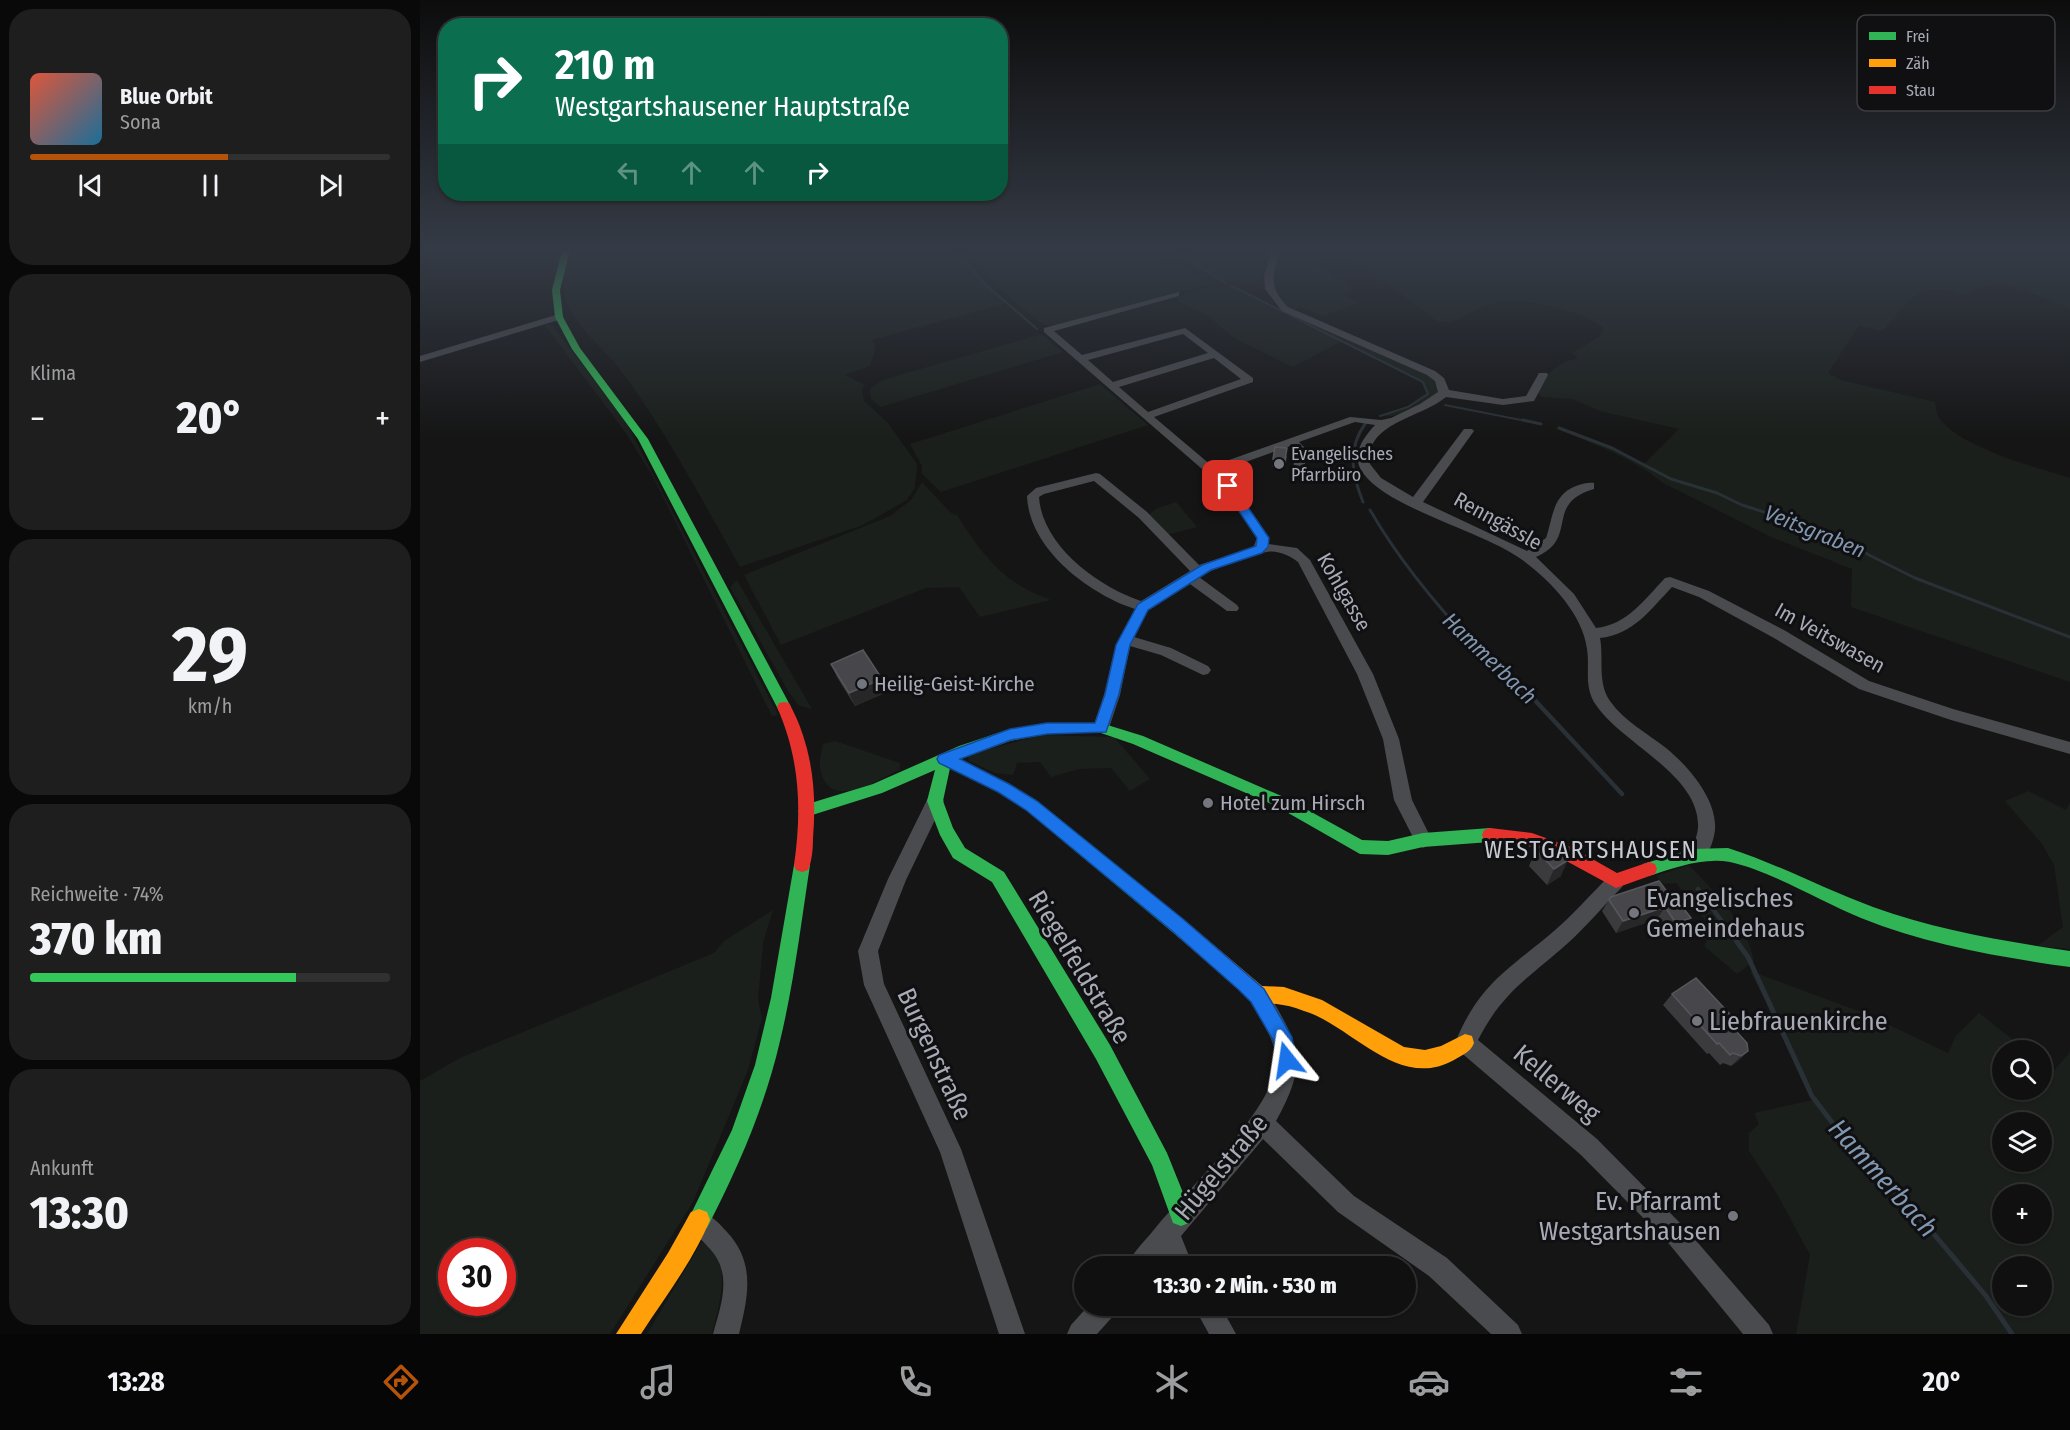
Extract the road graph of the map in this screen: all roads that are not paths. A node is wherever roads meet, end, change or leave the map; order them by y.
1 (559, 313) edge
2 (1107, 313) edge
3 (1295, 313) edge
4 (559, 317) junction
5 (1216, 354) junction
6 (420, 359) edge
7 (1080, 359) junction
8 (1543, 375) dead end
9 (1111, 387) junction
10 (1444, 393) junction
11 (1146, 416) junction
12 (1383, 424) junction
13 (1468, 431) dead end
14 (1291, 441) junction
15 (1209, 471) junction
16 (1299, 474) dead end
17 (1590, 486) dead end
18 (1416, 502) junction
19 (1262, 547) junction
20 (1527, 556) junction
21 (1194, 575) junction
22 (1143, 607) junction
23 (1232, 608) dead end
24 (1591, 634) junction
25 (1125, 640) junction
26 (1203, 670) dead end
27 (1101, 728) junction
28 (2070, 748) edge
29 (945, 759) junction
30 (935, 801) junction
31 (806, 811) junction
32 (1423, 840) junction
33 (1699, 854) junction
34 (1616, 881) junction
35 (2033, 956) junction
36 (2070, 959) edge
37 (2070, 967) edge
38 (1258, 995) junction
39 (1465, 1042) junction
40 (1262, 1123) junction
41 (698, 1221) junction
42 (1174, 1223) junction
43 (1147, 1256) edge
44 (1179, 1256) edge
45 (1096, 1316) edge
46 (1212, 1316) edge
47 (627, 1334) edge
48 (726, 1334) edge
49 (1012, 1334) edge
50 (1080, 1334) edge
51 (1223, 1334) edge
52 (1509, 1334) edge
53 (1760, 1334) edge

1 - 4 street
2 - 7 street
3 - 10 street
4 - 6 street
4 - 31 street
5 - 7 street
5 - 9 street
5 - 11 street
7 - 9 street
8 - 10 street
9 - 11 street
10 - 12 street
11 - 15 street
12 - 14 street
12 - 18 street, Renngässle
13 - 18 street
14 - 15 street
14 - 16 street
15 - 19 street
17 - 20 street
18 - 20 street, Renngässle
19 - 21 street
19 - 32 street, Kohlgasse
20 - 24 street, Renngässle
21 - 22 street
21 - 22 street
21 - 23 street
22 - 25 street
24 - 28 street, Im Veitswasen
24 - 33 street, Renngässle
25 - 26 street
25 - 27 street
27 - 29 street
27 - 32 street
29 - 30 street
29 - 31 street
29 - 38 street, Hügelstraße
30 - 42 street, Riegelfeldstraße
30 - 49 street, Burgenstraße
31 - 41 street
32 - 34 street
33 - 34 street
33 - 35 street
34 - 39 street
35 - 36 street
35 - 37 street
38 - 39 street
38 - 40 street, Hügelstraße
39 - 53 street, Kellerweg
40 - 42 street, Hügelstraße
40 - 52 street
41 - 47 street
41 - 48 street
42 - 43 street, Hügelstraße
42 - 44 street
45 - 50 street
46 - 51 street

